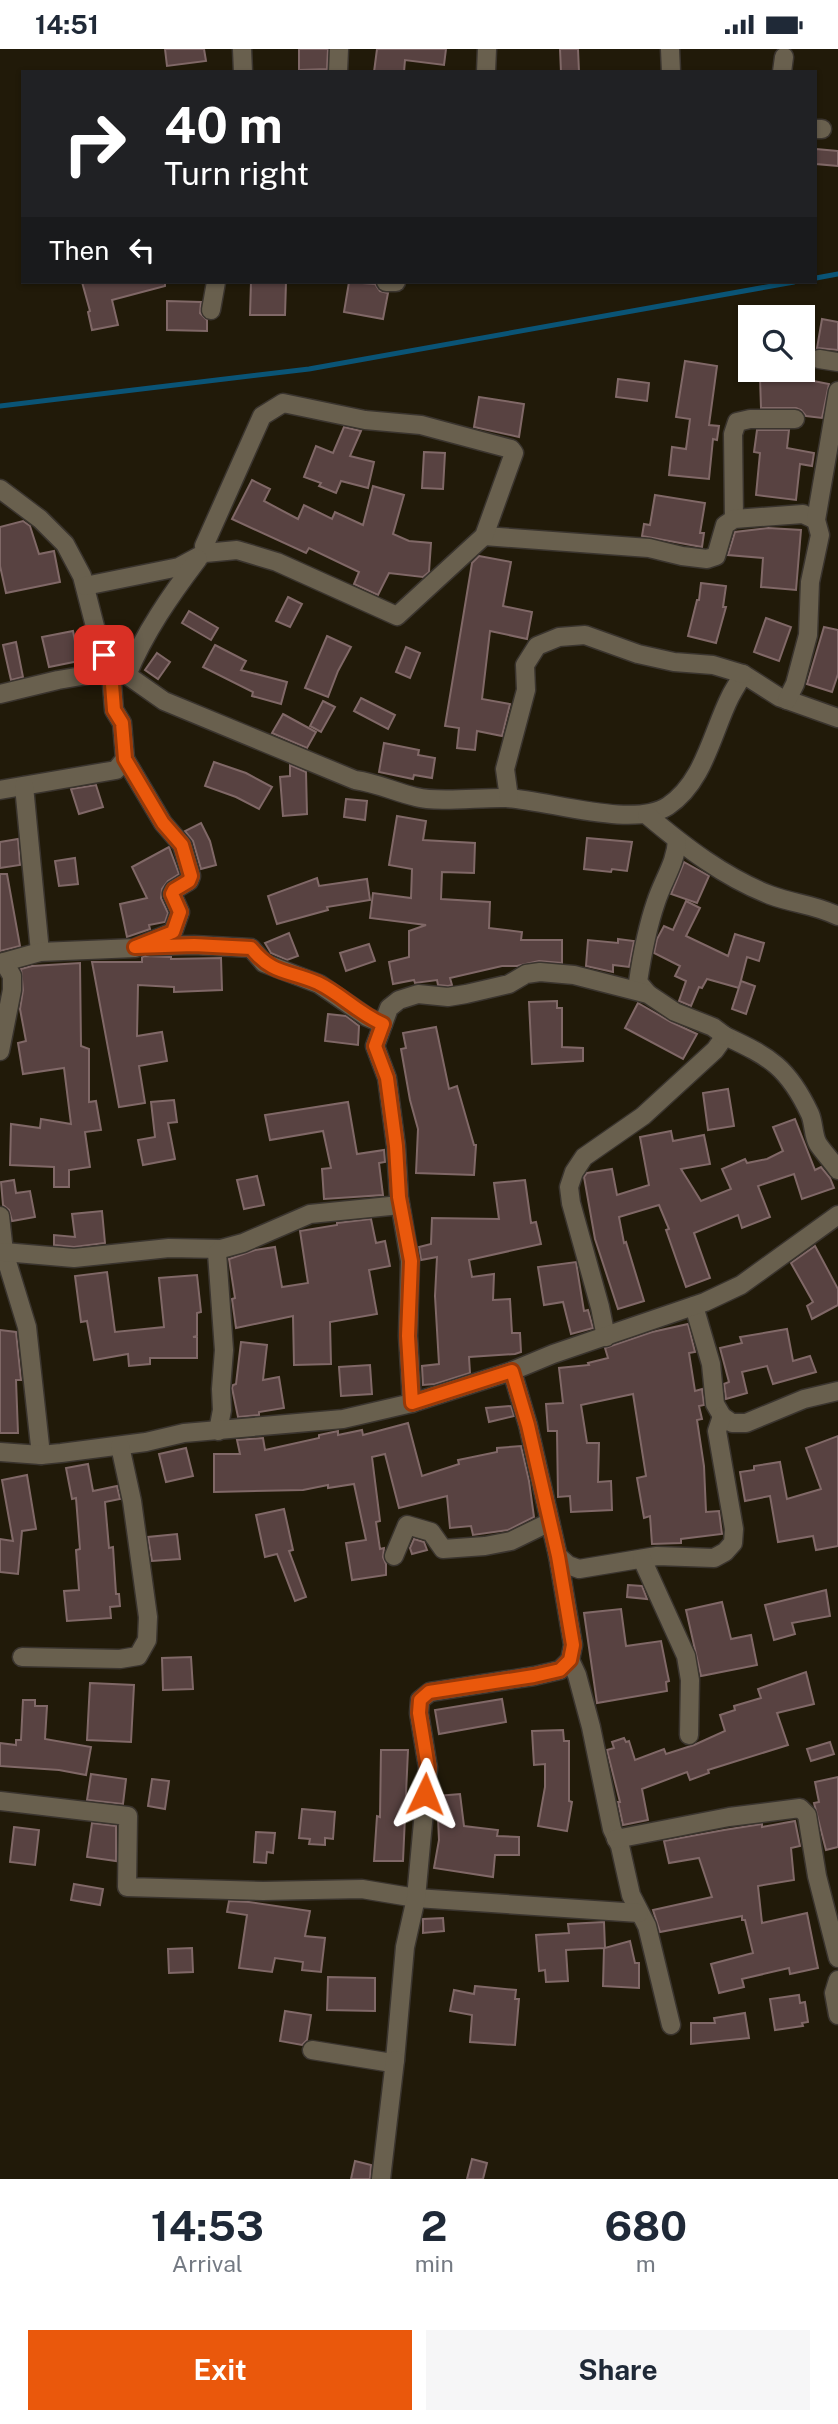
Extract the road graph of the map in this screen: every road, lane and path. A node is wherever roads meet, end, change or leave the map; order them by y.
1 (242, 49) edge
2 (339, 49) edge
3 (487, 49) edge
4 (670, 49) edge
5 (243, 70) edge
6 (338, 70) edge
7 (486, 70) edge
8 (671, 70) edge
9 (216, 284) edge
10 (211, 310) dead end
11 (818, 359) dead end
12 (838, 362) edge
13 (838, 391) edge
14 (794, 419) dead end
15 (0, 489) edge
16 (734, 519) junction
17 (816, 520) junction
18 (484, 536) junction
19 (202, 555) junction
20 (85, 586) junction
21 (119, 673) junction
22 (743, 674) junction
23 (0, 694) edge
24 (787, 700) junction
25 (838, 718) edge
26 (125, 759) junction
27 (24, 786) junction
28 (0, 790) edge
29 (509, 798) junction
30 (647, 815) junction
31 (677, 840) junction
32 (838, 916) edge
33 (135, 947) junction
34 (40, 952) junction
35 (2, 962) edge
36 (648, 994) junction
37 (383, 1024) junction
38 (725, 1036) junction
39 (0, 1051) edge
40 (838, 1170) edge
41 (400, 1205) junction
42 (838, 1215) edge
43 (0, 1216) edge
44 (221, 1249) junction
45 (4, 1252) junction
46 (694, 1306) junction
47 (606, 1337) junction
48 (512, 1371) junction
49 (838, 1391) edge
50 (412, 1403) junction
51 (722, 1416) junction
52 (218, 1431) junction
53 (120, 1445) junction
54 (0, 1452) edge
55 (41, 1455) junction
56 (551, 1523) junction
57 (394, 1556) dead end
58 (558, 1556) junction
59 (642, 1559) junction
60 (22, 1657) dead end
61 (570, 1660) junction
62 (689, 1735) dead end
63 (0, 1801) edge
64 (617, 1839) junction
65 (416, 1898) junction
66 (639, 1913) junction
67 (838, 1958) edge
68 (838, 1980) edge
69 (838, 2015) edge
70 (671, 2025) dead end
71 (312, 2050) dead end
72 (395, 2060) junction
73 (381, 2179) edge

1 - 5 street
2 - 6 street
3 - 7 street
4 - 8 street
9 - 10 street
11 - 12 street
13 - 17 street
14 - 16 street
15 - 20 street
16 - 17 street
16 - 18 street
17 - 24 street
18 - 19 street
18 - 19 street
19 - 20 street
19 - 21 street
20 - 21 street
21 - 23 street
21 - 26 street
21 - 29 street
22 - 24 street
22 - 29 street
22 - 30 street
24 - 25 street
26 - 27 street
26 - 33 street
27 - 28 street
27 - 34 street
29 - 30 street
30 - 31 street
31 - 32 street
31 - 36 street
33 - 34 street
33 - 37 street
34 - 35 street
35 - 39 street
36 - 37 street
36 - 38 street
37 - 41 street
38 - 40 street
38 - 47 street
41 - 44 street
41 - 50 street
42 - 46 street
43 - 45 street
44 - 45 street
44 - 52 street
45 - 55 street
46 - 47 street
46 - 51 street
47 - 48 street
48 - 50 street
48 - 56 street
49 - 51 street
50 - 52 street
51 - 59 street
52 - 53 street
53 - 55 street
53 - 60 street
54 - 55 street
56 - 57 street
56 - 58 street
58 - 59 street
58 - 61 street
59 - 62 street
61 - 64 street
61 - 65 street
63 - 65 street
64 - 66 street
64 - 67 street
65 - 66 street
65 - 72 street
66 - 70 street
68 - 69 street
71 - 72 street
72 - 73 street

